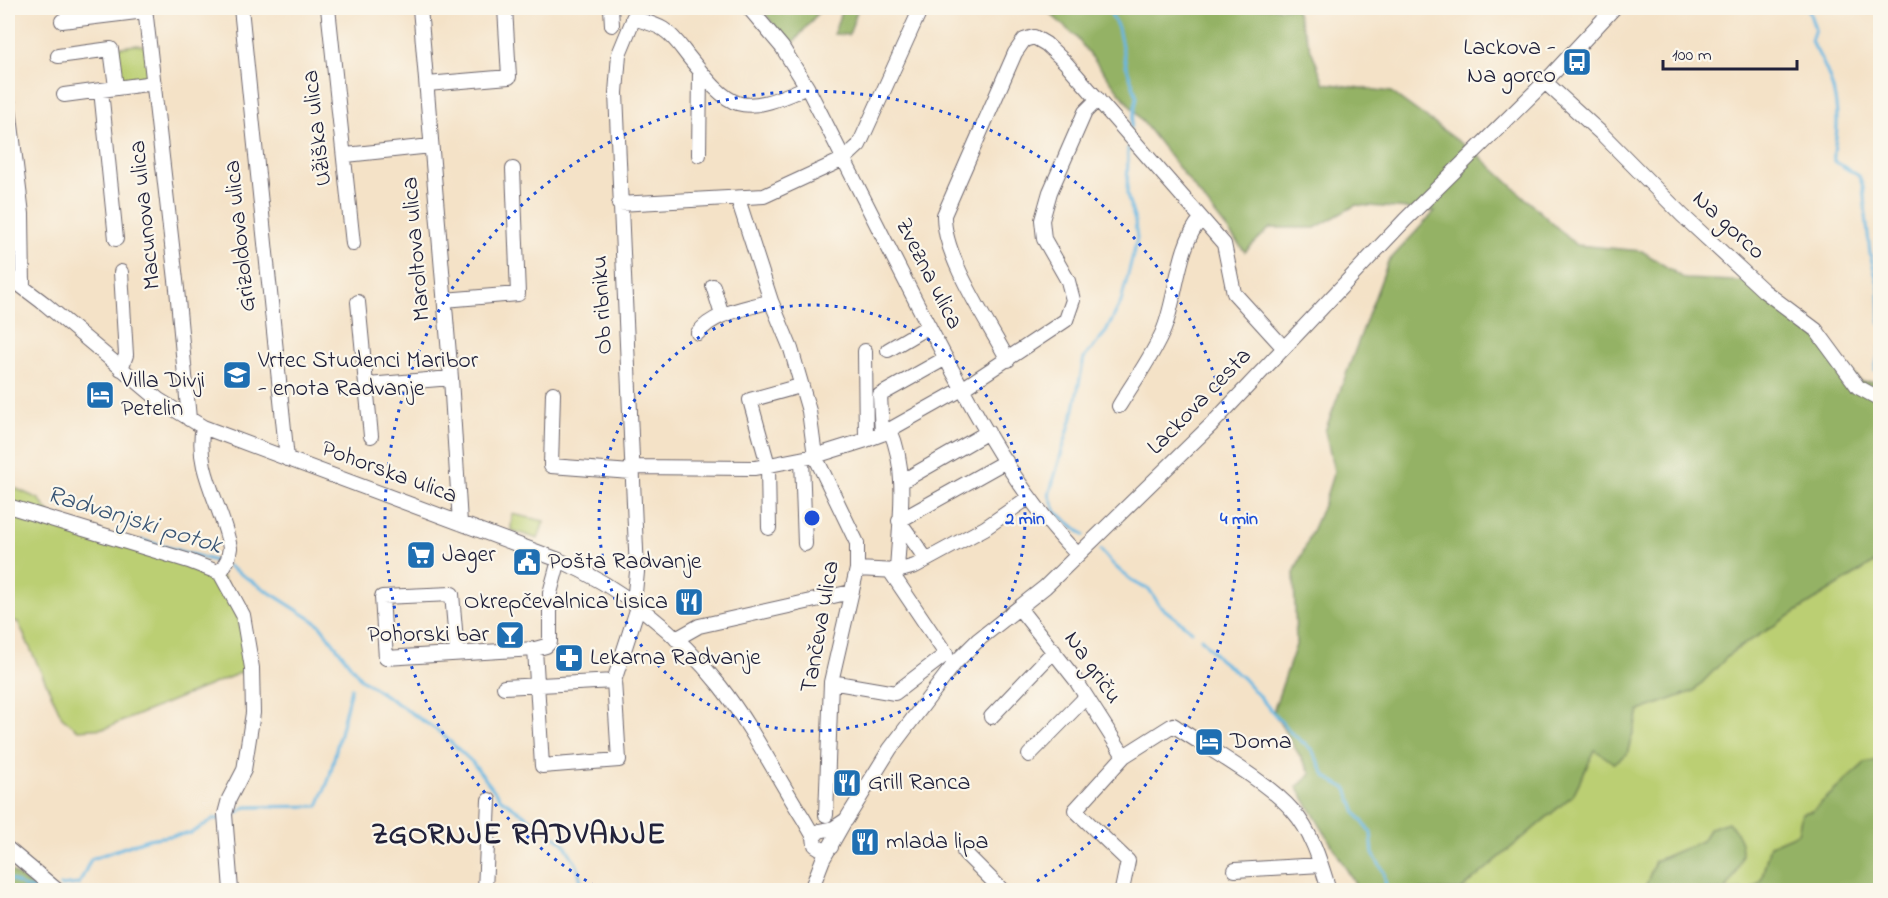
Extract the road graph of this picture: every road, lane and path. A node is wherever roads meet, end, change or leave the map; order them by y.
1 (241, 8) edge
2 (328, 8) edge
3 (420, 8) edge
4 (505, 8) edge
5 (611, 8) edge
6 (749, 8) edge
7 (921, 8) edge
8 (1614, 8) edge
9 (145, 9) edge
10 (635, 13) edge
11 (62, 21) dead end
12 (612, 26) dead end
13 (58, 56) dead end
14 (700, 71) junction
15 (1545, 82) junction
16 (154, 83) junction
17 (427, 84) junction
18 (116, 87) junction
19 (807, 87) junction
20 (101, 90) junction
21 (64, 95) dead end
22 (1098, 99) junction
23 (8, 100) edge
24 (431, 146) junction
25 (346, 155) junction
26 (699, 155) dead end
27 (844, 159) junction
28 (513, 169) dead end
29 (738, 199) junction
30 (620, 204) junction
31 (1201, 219) junction
32 (116, 239) dead end
33 (353, 243) dead end
34 (121, 272) dead end
35 (8, 276) edge
36 (23, 286) junction
37 (713, 286) dead end
38 (444, 300) junction
39 (771, 301) junction
40 (358, 302) dead end
41 (722, 315) junction
42 (929, 326) junction
43 (698, 333) dead end
44 (1284, 348) junction
45 (888, 350) dead end
46 (865, 351) dead end
47 (946, 358) junction
48 (1008, 360) junction
49 (121, 369) junction
50 (451, 378) junction
51 (368, 385) junction
52 (1881, 385) edge
53 (800, 386) junction
54 (963, 389) junction
55 (553, 393) dead end
56 (1875, 397) edge
57 (1119, 406) dead end
58 (189, 418) junction
59 (203, 427) junction
60 (886, 432) junction
61 (988, 432) junction
62 (371, 436) dead end
63 (866, 440) junction
64 (808, 457) junction
65 (287, 459) junction
66 (1006, 461) junction
67 (768, 465) junction
68 (631, 470) junction
69 (901, 482) junction
70 (1028, 498) junction
71 (8, 506) edge
72 (899, 521) junction
73 (460, 523) junction
74 (769, 528) dead end
75 (806, 544) dead end
76 (1078, 555) junction
77 (926, 559) junction
78 (559, 560) junction
79 (224, 567) junction
80 (857, 569) junction
81 (893, 571) junction
82 (851, 592) junction
83 (636, 605) junction
84 (1019, 608) junction
85 (676, 639) junction
86 (535, 649) junction
87 (1054, 651) junction
88 (457, 653) junction
89 (614, 681) junction
90 (831, 682) junction
91 (535, 685) junction
92 (504, 687) dead end
93 (1086, 697) junction
94 (991, 717) dead end
95 (1029, 756) dead end
96 (1124, 756) junction
97 (489, 800) dead end
98 (824, 835) junction
99 (8, 849) edge
100 (964, 852) dead end
101 (1321, 865) junction
102 (1235, 870) dead end
103 (57, 891) edge
104 (231, 891) edge
105 (485, 891) edge
106 (806, 891) edge
107 (811, 891) edge
108 (1002, 891) edge
109 (1122, 891) edge
110 (1329, 891) edge

1 - 65 street, Grizoldova ulica
2 - 25 street, Užiška ulica
3 - 17 street, Maroltova ulica
4 - 17 street
5 - 12 street
6 - 19 street, Zvezna ulica
7 - 27 street
8 - 15 street, Lackova cesta
9 - 11 street
9 - 16 street, Macunova ulica
10 - 14 street
10 - 30 street, Ob ribniku
13 - 18 street
14 - 19 street
14 - 26 street
15 - 44 street, Lackova cesta
15 - 56 street, Na gorco
16 - 18 street
16 - 58 street, Macunova ulica
17 - 24 street, Maroltova ulica
18 - 20 street
19 - 27 street, Zvezna ulica
20 - 21 street
20 - 32 street
22 - 31 street
22 - 48 street
22 - 48 street
23 - 36 street
24 - 25 street
24 - 38 street, Maroltova ulica
25 - 33 street, Užiška ulica
27 - 29 street
27 - 42 street, Zvezna ulica
28 - 38 street
29 - 30 street
29 - 39 street
30 - 68 street, Ob ribniku
31 - 44 street
31 - 57 street
34 - 49 street
35 - 36 street, Pohorska ulica
36 - 49 street, Pohorska ulica
37 - 41 street
38 - 50 street, Maroltova ulica
39 - 41 street
39 - 53 street
40 - 51 street
41 - 43 street
42 - 45 street
42 - 47 street, Zvezna ulica
44 - 76 street, Lackova cesta
46 - 63 street
47 - 54 street, Zvezna ulica
47 - 60 street
48 - 54 street
49 - 58 street, Pohorska ulica
50 - 51 street
50 - 73 street, Maroltova ulica
51 - 62 street
52 - 56 street
53 - 64 street
53 - 67 street
54 - 60 street
54 - 61 street, Zvezna ulica
55 - 68 street
58 - 59 street, Pohorska ulica
59 - 65 street, Pohorska ulica
59 - 79 street
60 - 63 street
60 - 69 street
61 - 66 street, Zvezna ulica
61 - 69 street
63 - 64 street
64 - 67 street
64 - 75 street
64 - 80 street, Tančeva ulica
65 - 73 street, Pohorska ulica
66 - 70 street, Zvezna ulica
66 - 72 street
67 - 68 street
67 - 74 street
68 - 83 street, Ob ribniku
69 - 72 street
70 - 76 street, Zvezna ulica
70 - 77 street
71 - 79 street
72 - 77 street
72 - 81 street
73 - 78 street, Pohorska ulica
76 - 84 street, Lackova cesta
77 - 81 street
78 - 83 street, Pohorska ulica
78 - 86 street
79 - 104 street
80 - 81 street
80 - 82 street, Tančeva ulica
81 - 90 street
82 - 85 street
82 - 90 street, Tančeva ulica
83 - 85 street, Pohorska ulica
83 - 89 street
84 - 87 street, Na griču
84 - 98 street, Lackova cesta
85 - 98 street, Pohorska ulica
86 - 88 street
86 - 91 street
87 - 93 street, Na griču
87 - 94 street
88 - 88 street
89 - 91 street
89 - 91 street
90 - 98 street, Tančeva ulica
91 - 92 street
93 - 95 street
93 - 96 street, Na griču
96 - 101 street
96 - 109 street
97 - 105 street
98 - 106 street
98 - 107 street
99 - 103 street
100 - 108 street
101 - 102 street
101 - 110 street

